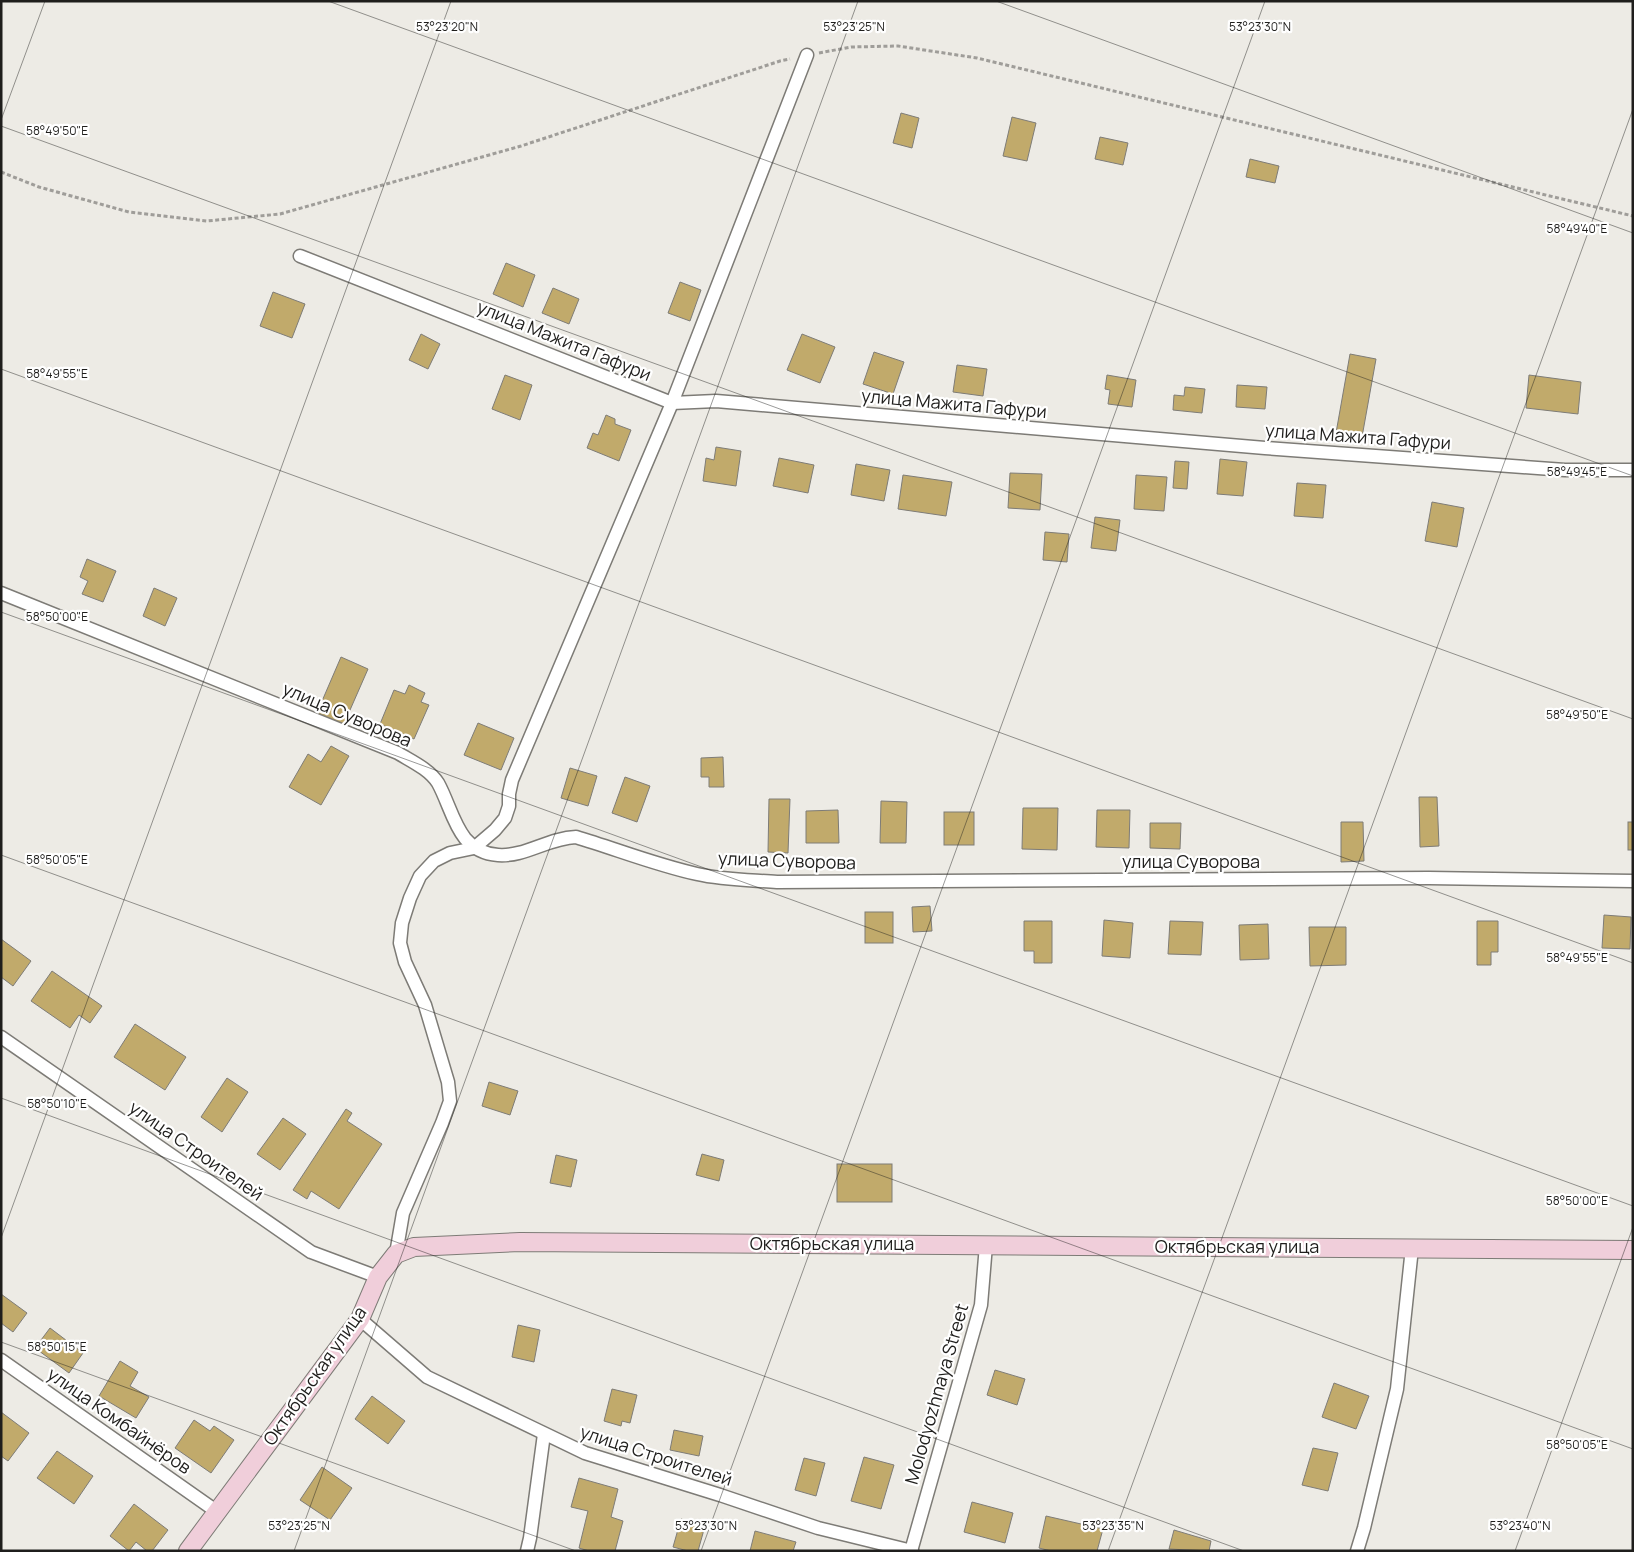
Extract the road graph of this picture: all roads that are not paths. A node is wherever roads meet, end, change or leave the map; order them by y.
1 (807, 55) road end
2 (300, 256) dead end
3 (672, 403) junction
4 (1633, 470) edge
5 (1, 593) edge
6 (474, 848) junction
7 (1633, 881) edge
8 (1, 1037) edge
9 (986, 1246) junction
10 (1412, 1248) junction
11 (1633, 1250) edge
12 (396, 1254) junction
13 (378, 1277) junction
14 (360, 1319) junction
15 (1, 1360) edge
16 (544, 1434) junction
17 (216, 1511) junction
18 (188, 1551) edge
19 (527, 1551) edge
20 (911, 1551) edge
21 (1357, 1551) edge

1 - 3 street
2 - 3 street, улица Мажита Гафури
3 - 4 street, улица Мажита Гафури
3 - 6 street
5 - 6 street, улица Суворова
6 - 7 street, улица Суворова
6 - 12 street
8 - 13 street, улица Строителей
9 - 10 street, Октябрьская улица
9 - 12 street, Октябрьская улица
9 - 20 street, Molodyozhnaya Street
10 - 11 street, Октябрьская улица
10 - 21 street
12 - 13 street, Октябрьская улица
13 - 14 street, Октябрьская улица
14 - 16 street, улица Строителей
14 - 17 street, Октябрьская улица
15 - 17 street, улица Комбайнёров
16 - 19 street
16 - 20 street, улица Строителей
17 - 18 street, Октябрьская улица

